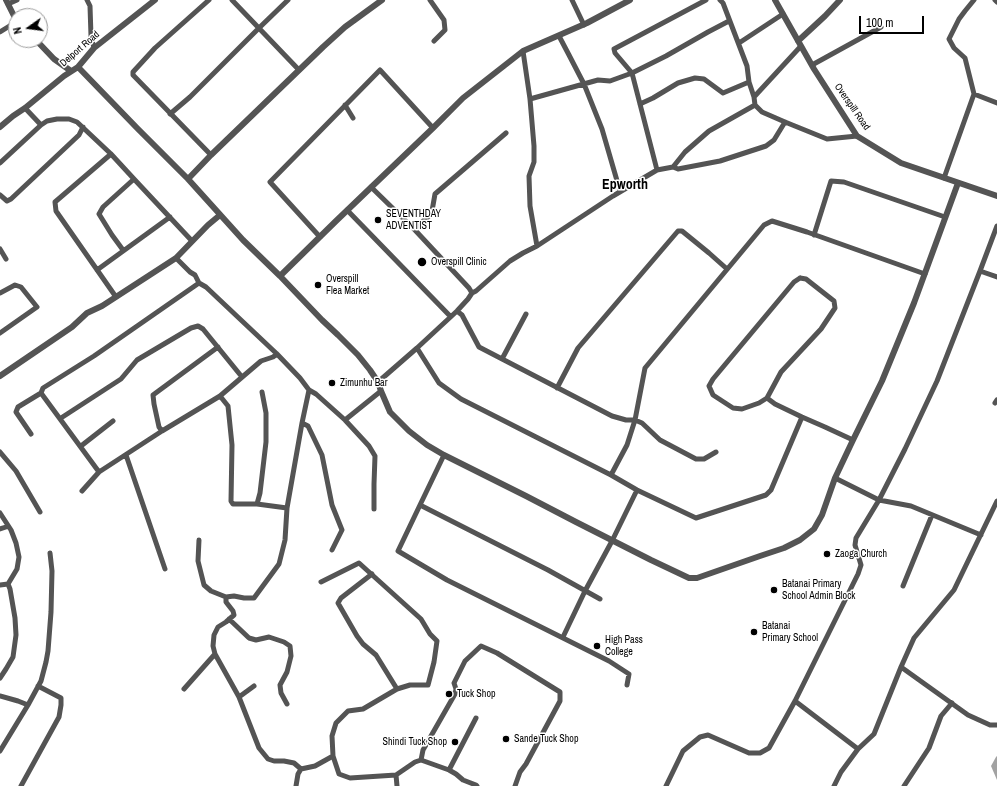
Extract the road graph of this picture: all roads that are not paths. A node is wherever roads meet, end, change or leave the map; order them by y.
1 (18, 0) edge
2 (87, 0) edge
3 (155, 0) edge
4 (209, 0) edge
5 (232, 0) edge
6 (288, 0) edge
7 (382, 0) edge
8 (430, 0) edge
9 (572, 0) edge
10 (630, 0) edge
11 (706, 0) edge
12 (720, 0) edge
13 (775, 0) edge
14 (840, 0) edge
15 (974, 0) edge
16 (7, 2) edge
17 (783, 14) junction
18 (729, 21) junction
19 (584, 25) junction
20 (881, 27) dead end
21 (259, 28) junction
22 (559, 36) junction
23 (434, 41) dead end
24 (739, 43) junction
25 (799, 43) junction
26 (44, 48) edge
27 (94, 48) junction
28 (524, 51) junction
29 (812, 65) junction
30 (78, 67) junction
31 (299, 70) junction
32 (70, 71) junction
33 (632, 73) junction
34 (749, 82) junction
35 (584, 84) junction
36 (974, 94) junction
37 (754, 97) junction
38 (530, 99) junction
39 (997, 103) edge
40 (640, 104) junction
41 (345, 105) junction
42 (755, 105) junction
43 (25, 108) junction
44 (170, 114) junction
45 (353, 118) dead end
46 (785, 122) junction
47 (41, 124) junction
48 (0, 127) edge
49 (83, 127) junction
50 (433, 128) junction
51 (506, 133) dead end
52 (857, 136) junction
53 (111, 154) junction
54 (211, 155) junction
55 (0, 163) edge
56 (673, 166) junction
57 (657, 170) junction
58 (944, 178) junction
59 (134, 179) junction
60 (188, 180) junction
61 (958, 183) junction
62 (371, 187) junction
63 (620, 192) junction
64 (0, 195) edge
65 (997, 196) edge
66 (347, 210) junction
67 (220, 215) junction
68 (170, 217) junction
69 (945, 217) junction
70 (997, 226) edge
71 (414, 229) junction
72 (814, 235) junction
73 (320, 237) junction
74 (192, 241) junction
75 (536, 246) junction
76 (0, 249) edge
77 (123, 250) junction
78 (176, 258) junction
79 (6, 259) dead end
80 (727, 269) junction
81 (97, 270) junction
82 (980, 271) junction
83 (925, 274) junction
84 (280, 276) junction
85 (997, 277) edge
86 (198, 283) junction
87 (0, 293) edge
88 (472, 293) junction
89 (116, 297) junction
90 (457, 310) junction
91 (526, 314) dead end
92 (450, 316) junction
93 (0, 333) edge
94 (218, 347) junction
95 (417, 348) junction
96 (276, 354) junction
97 (502, 359) junction
98 (0, 376) edge
99 (242, 377) junction
100 (378, 382) junction
101 (557, 388) junction
102 (310, 390) junction
103 (381, 391) junction
104 (262, 392) dead end
105 (41, 393) junction
106 (220, 396) junction
107 (767, 398) junction
108 (802, 417) junction
109 (60, 418) junction
110 (345, 420) junction
111 (635, 420) junction
112 (113, 421) dead end
113 (302, 423) junction
114 (162, 431) junction
115 (31, 434) dead end
116 (853, 440) junction
117 (81, 446) junction
118 (0, 452) edge
119 (716, 452) dead end
120 (126, 455) junction
121 (444, 455) junction
122 (99, 472) junction
123 (611, 475) junction
124 (835, 478) junction
125 (82, 490) dead end
126 (637, 490) junction
127 (879, 500) junction
128 (257, 504) junction
129 (996, 504) edge
130 (420, 505) junction
131 (287, 508) junction
132 (374, 509) dead end
133 (40, 512) dead end
134 (0, 513) edge
135 (932, 515) junction
136 (8, 526) junction
137 (0, 529) edge
138 (981, 535) junction
139 (199, 540) dead end
140 (612, 541) junction
141 (332, 550) dead end
142 (50, 553) dead end
143 (165, 569) dead end
144 (372, 574) junction
145 (321, 582) dead end
146 (8, 584) junction
147 (0, 585) edge
148 (903, 586) dead end
149 (585, 591) junction
150 (226, 597) junction
151 (600, 599) dead end
152 (229, 619) junction
153 (563, 637) junction
154 (215, 654) junction
155 (901, 667) junction
156 (0, 678) edge
157 (627, 685) dead end
158 (38, 686) junction
159 (254, 686) dead end
160 (184, 689) dead end
161 (396, 689) junction
162 (0, 696) edge
163 (239, 697) junction
164 (795, 701) junction
165 (952, 703) junction
166 (287, 704) dead end
167 (28, 705) junction
168 (476, 718) dead end
169 (997, 725) edge
170 (858, 749) junction
171 (0, 751) edge
172 (333, 756) junction
173 (421, 760) junction
174 (301, 769) junction
175 (449, 770) junction
176 (396, 775) junction
177 (21, 786) edge
178 (296, 786) edge
179 (397, 786) edge
180 (477, 786) edge
181 (515, 786) edge
182 (666, 786) edge
183 (834, 786) edge
184 (904, 786) edge

1 - 16 street
2 - 27 street
3 - 27 street, Delport Road
4 - 44 street
5 - 21 street
6 - 21 street
7 - 31 street
8 - 23 street
9 - 19 street
10 - 19 street
11 - 33 street
12 - 18 street
13 - 17 street, Overspill Road
14 - 25 street
15 - 36 street
17 - 24 street
17 - 25 street, Overspill Road
18 - 24 street
18 - 33 street
19 - 22 street
20 - 29 street
21 - 31 street
21 - 44 street
22 - 28 street
22 - 35 street
24 - 34 street
25 - 29 street, Overspill Road
25 - 37 street
26 - 32 street
27 - 30 street, Delport Road
28 - 38 street
28 - 50 street
29 - 52 street, Overspill Road
30 - 32 street, Delport Road
30 - 60 street
31 - 54 street
32 - 43 street, Delport Road
33 - 35 street
33 - 40 street
34 - 37 street
34 - 40 street
35 - 38 street
35 - 63 street
36 - 39 street
36 - 58 street
37 - 42 street
38 - 75 street
40 - 57 street
41 - 45 street
41 - 50 street
41 - 73 street
42 - 46 street
42 - 56 street
43 - 47 street
43 - 48 street, Delport Road
44 - 54 street
46 - 52 street
46 - 56 street
47 - 49 street
47 - 55 street
49 - 53 street
49 - 64 street
50 - 62 street
51 - 71 street
52 - 58 street, Overspill Road
53 - 59 street
53 - 81 street
54 - 60 street
56 - 57 street
57 - 63 street
58 - 61 street, Overspill Road
59 - 68 street
59 - 77 street
60 - 67 street
61 - 65 street, Overspill Road
61 - 69 street
62 - 66 street
62 - 71 street
63 - 75 street
66 - 73 street
66 - 92 street
67 - 74 street
67 - 84 street
68 - 74 street
68 - 77 street
69 - 72 street
69 - 83 street
70 - 82 street
71 - 88 street
72 - 80 street
72 - 83 street
73 - 84 street
74 - 78 street
75 - 88 street
76 - 79 street
77 - 81 street
78 - 86 street
78 - 89 street
80 - 101 street
80 - 111 street
81 - 89 street
82 - 85 street
82 - 127 street
83 - 116 street
84 - 100 street
86 - 96 street
86 - 105 street
87 - 93 street
88 - 90 street
89 - 98 street
90 - 92 street
90 - 97 street
91 - 97 street
92 - 95 street
94 - 99 street
94 - 109 street
94 - 114 street
95 - 100 street
95 - 123 street
96 - 99 street
96 - 102 street
97 - 101 street
99 - 106 street
100 - 103 street
101 - 111 street
102 - 110 street
102 - 113 street
103 - 110 street
103 - 121 street
104 - 128 street
105 - 109 street
105 - 115 street
106 - 114 street
106 - 128 street
107 - 107 street
107 - 108 street
108 - 116 street
108 - 126 street
109 - 117 street
110 - 132 street
111 - 119 street
111 - 123 street
112 - 117 street
113 - 131 street
113 - 141 street
114 - 120 street
116 - 124 street
117 - 122 street
118 - 133 street
120 - 122 street
120 - 143 street
121 - 130 street
121 - 140 street
122 - 125 street
123 - 126 street
124 - 127 street
124 - 140 street
126 - 140 street
127 - 135 street
127 - 164 street
128 - 131 street
129 - 138 street
130 - 149 street
130 - 153 street
131 - 150 street
134 - 136 street
135 - 138 street
135 - 148 street
136 - 137 street
136 - 146 street
138 - 155 street
139 - 150 street
140 - 149 street
142 - 158 street
144 - 145 street
144 - 161 street
144 - 161 street
146 - 147 street
146 - 156 street
149 - 151 street
149 - 153 street
150 - 152 street
152 - 154 street
152 - 166 street
153 - 157 street
154 - 160 street
154 - 163 street
155 - 165 street
155 - 170 street
158 - 167 street
158 - 177 street
159 - 163 street
161 - 172 street
162 - 167 street
163 - 174 street
164 - 170 street
164 - 182 street
165 - 169 street
165 - 184 street
167 - 171 street
168 - 175 street
170 - 183 street
172 - 174 street
172 - 176 street
173 - 175 street
173 - 176 street
173 - 181 street
174 - 178 street
175 - 180 street
176 - 179 street

